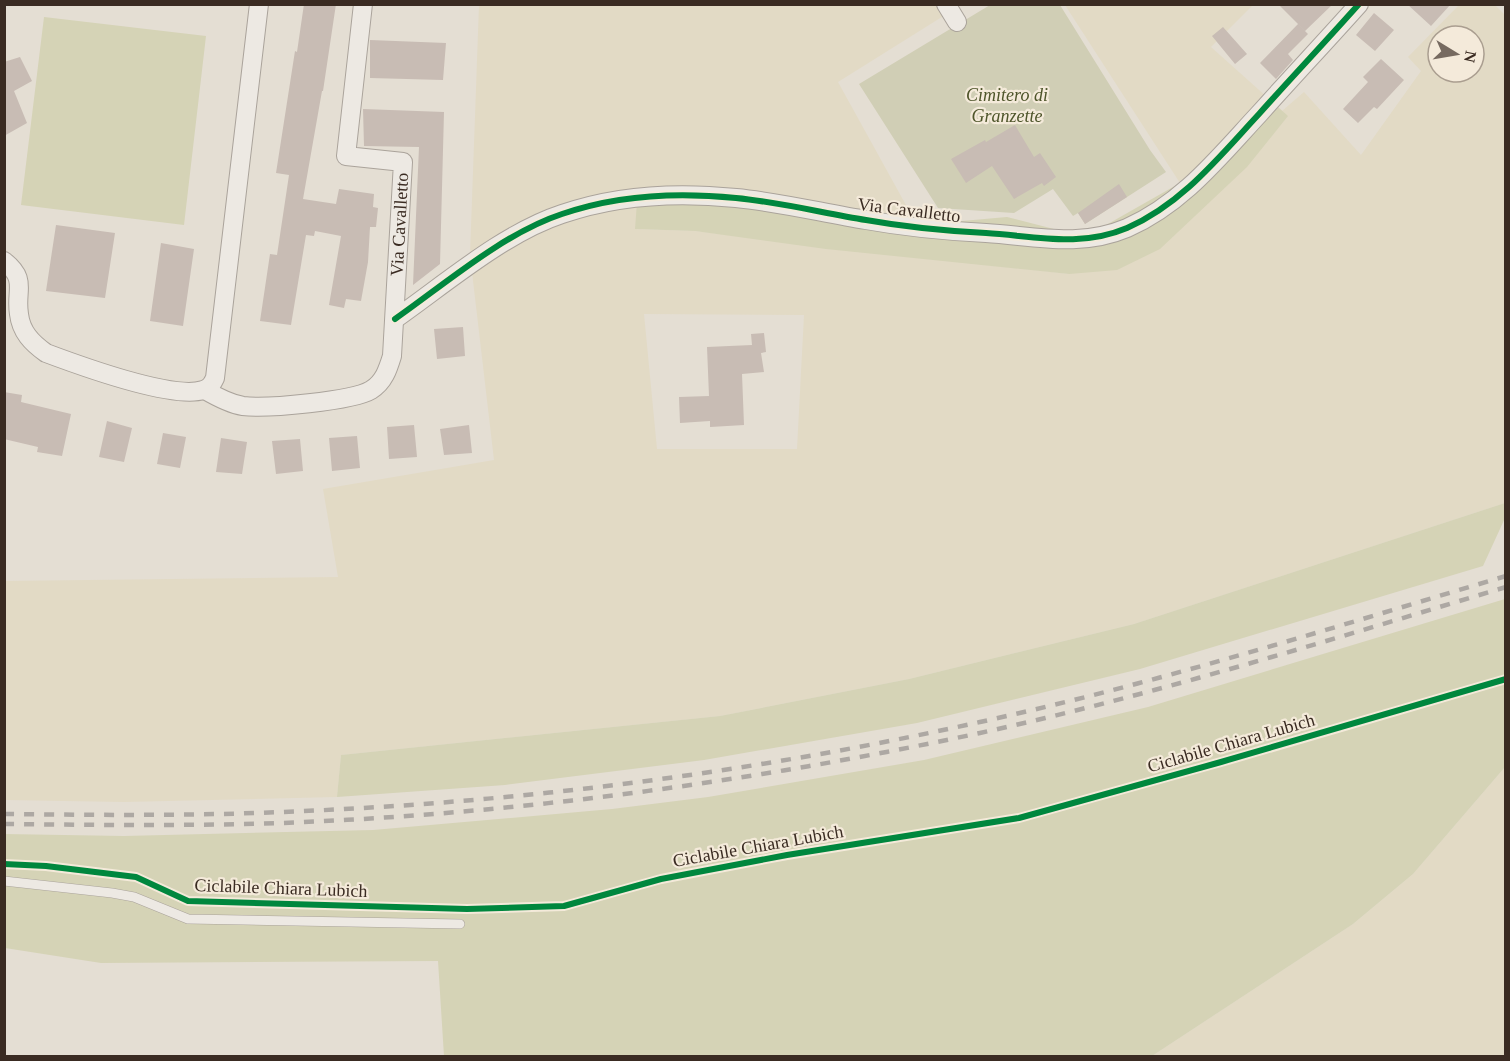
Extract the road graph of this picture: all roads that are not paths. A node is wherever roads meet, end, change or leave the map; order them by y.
1 (259, 4) edge
2 (363, 4) edge
3 (946, 4) edge
4 (1359, 4) edge
5 (957, 22) dead end
6 (4, 261) edge
7 (395, 319) junction
8 (205, 390) junction
9 (4, 881) edge
10 (460, 924) dead end

1 - 8 street
2 - 7 street, Via Cavalletto
3 - 5 street
4 - 7 street, Via Cavalletto
6 - 8 street
7 - 8 street, Via Cavalletto
9 - 10 lane

